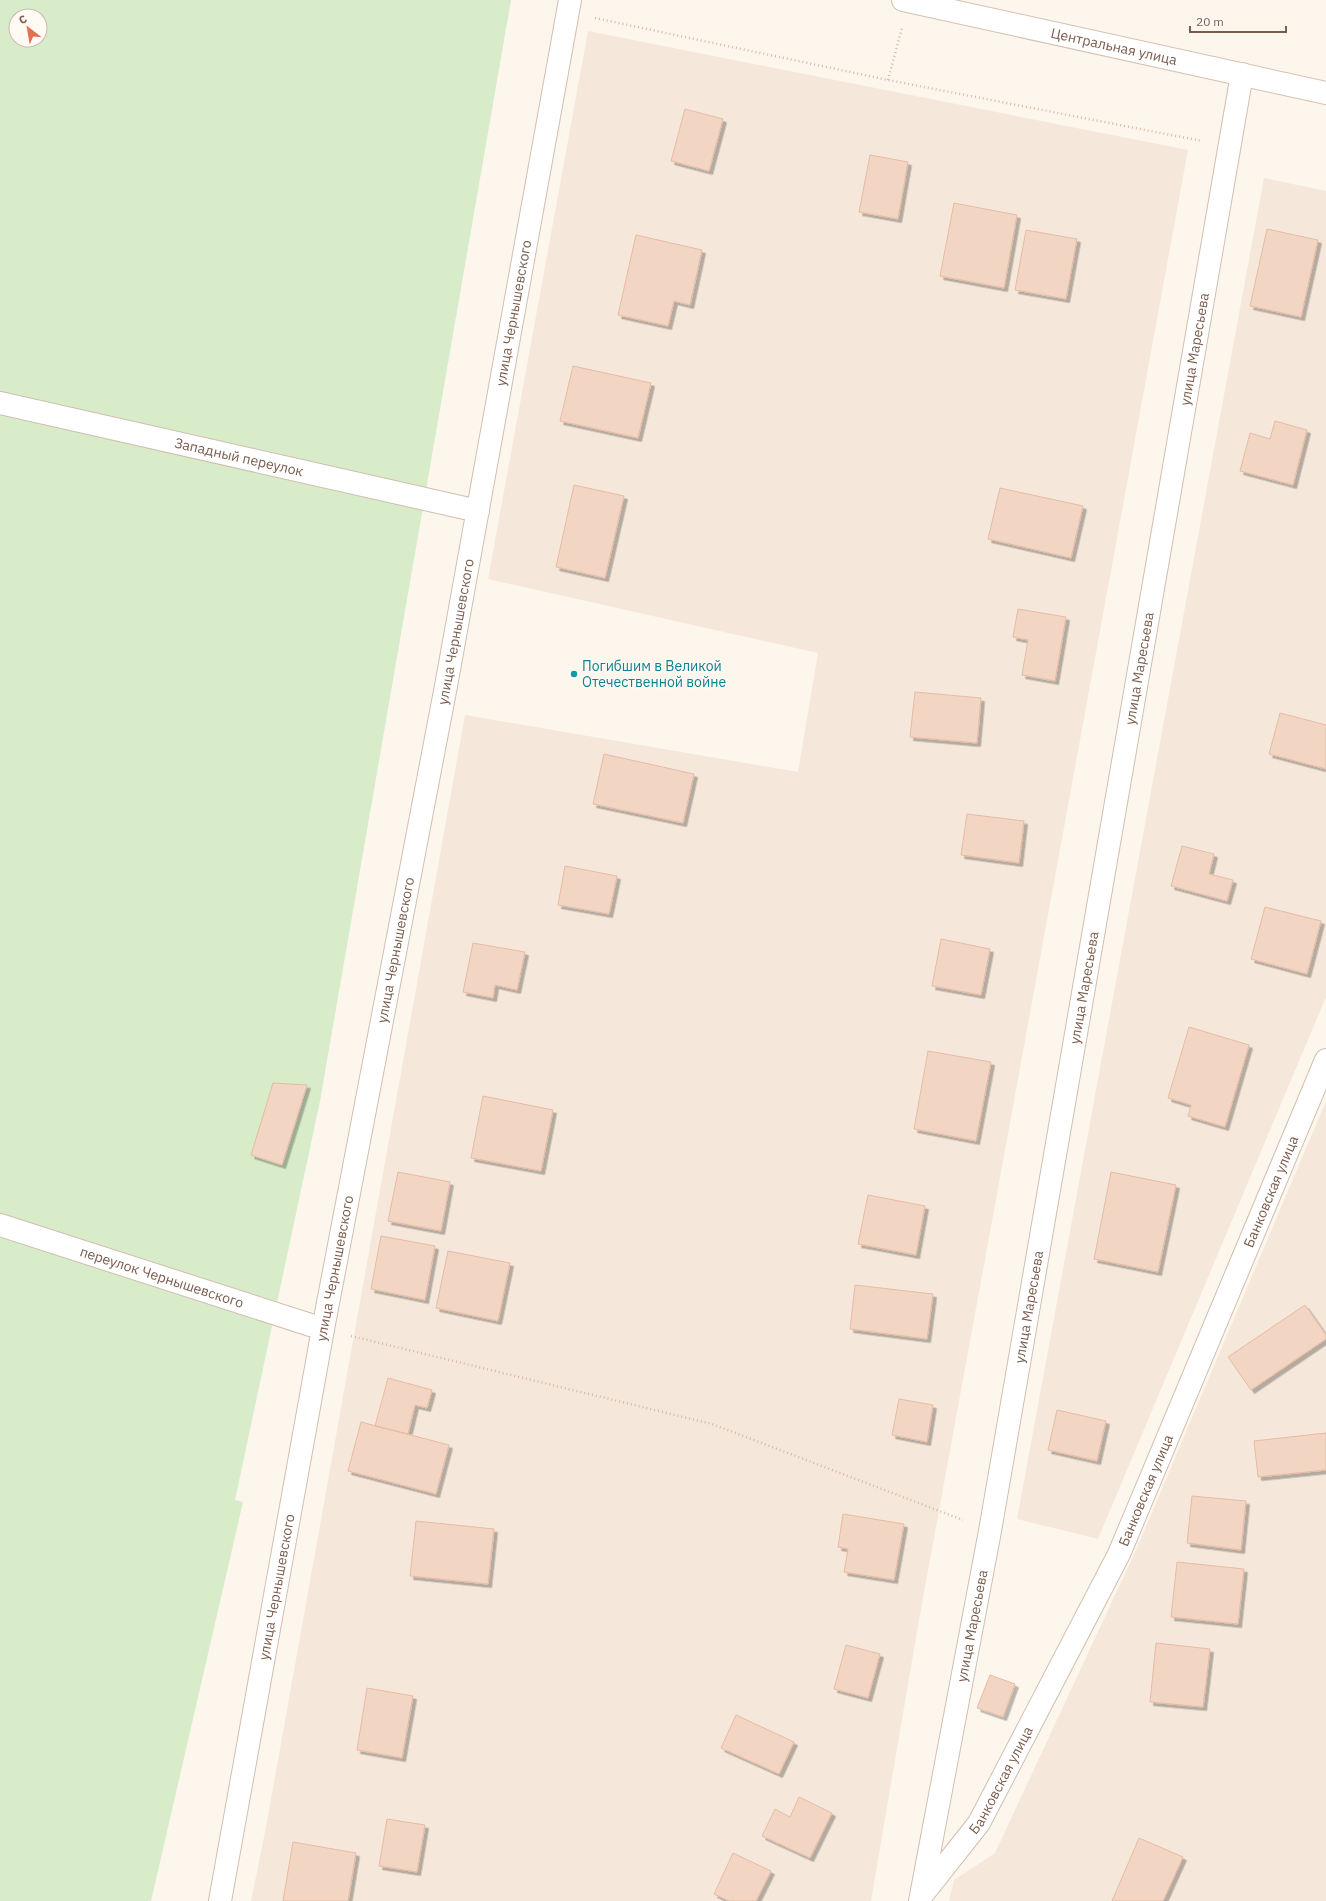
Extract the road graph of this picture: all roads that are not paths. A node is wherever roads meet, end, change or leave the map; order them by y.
1 (903, 0) edge
2 (570, 6) edge
3 (1242, 74) junction
4 (1326, 93) edge
5 (0, 403) edge
6 (478, 511) junction
7 (1326, 1060) edge
8 (0, 1225) edge
9 (323, 1329) junction
10 (920, 1899) edge
11 (220, 1901) edge

1 - 3 street, Центральная улица
2 - 6 street, улица Чернышевского
3 - 4 street, Центральная улица
3 - 10 street, улица Маресьева
5 - 6 street, Западный переулок
6 - 9 street, улица Чернышевского
7 - 10 street, Банковская улица
8 - 9 street, переулок Чернышевского
9 - 11 street, улица Чернышевского

